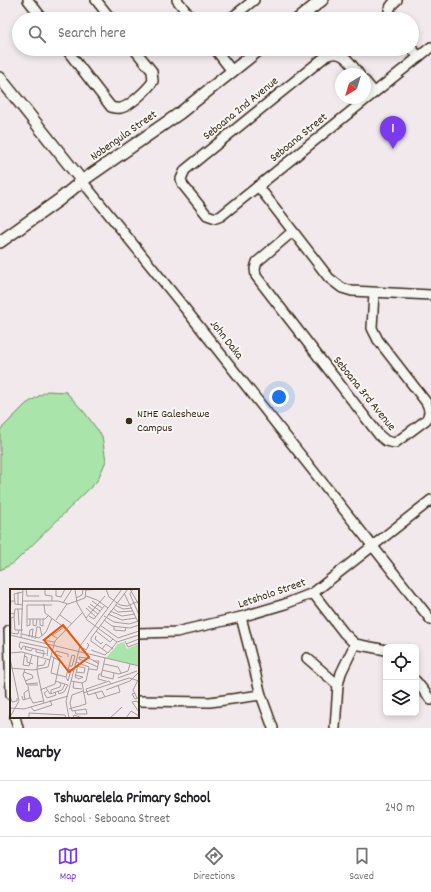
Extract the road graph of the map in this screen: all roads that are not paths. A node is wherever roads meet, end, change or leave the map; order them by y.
1 (28, 0) edge
2 (96, 0) edge
3 (177, 0) edge
4 (254, 0) edge
5 (322, 0) edge
6 (397, 0) edge
7 (37, 12) edge
8 (105, 12) edge
9 (186, 12) edge
10 (239, 12) edge
11 (307, 12) edge
12 (389, 12) edge
13 (431, 48) edge
14 (72, 56) edge
15 (139, 56) edge
16 (220, 56) edge
17 (251, 56) edge
18 (326, 56) edge
19 (343, 56) edge
20 (418, 57) joint
21 (354, 68) edge
22 (232, 71) junction
23 (0, 78) edge
24 (371, 88) edge
25 (374, 92) junction
26 (82, 182) junction
27 (258, 186) junction
28 (211, 217) joint
29 (292, 232) junction
30 (0, 242) edge
31 (374, 293) junction
32 (431, 296) edge
33 (431, 500) edge
34 (373, 546) junction
35 (313, 593) junction
36 (241, 618) junction
37 (431, 620) edge
38 (7, 631) edge
39 (139, 633) edge
40 (355, 644) junction
41 (383, 649) edge
42 (306, 658) dead end
43 (10, 679) edge
44 (338, 685) junction
45 (419, 685) edge
46 (261, 695) junction
47 (431, 700) edge
48 (139, 701) edge
49 (15, 718) edge
50 (18, 728) edge
51 (273, 728) edge
52 (335, 728) edge

1 - 7 street
2 - 8 street
3 - 9 street
4 - 10 street
5 - 11 street
6 - 12 street
13 - 20 street, Seboana Street
14 - 15 street
16 - 22 street
17 - 22 street, Nobengula Street
18 - 28 street, Seboana 2nd Avenue
19 - 21 street, Seboana 2nd Avenue
20 - 25 street, Seboana Street
22 - 26 street, Nobengula Street
23 - 26 street, John Daka
24 - 25 street
25 - 27 street, Seboana Street
26 - 30 street, Nobengula Street
26 - 34 street, John Daka
27 - 28 street, Seboana Street
27 - 29 street
29 - 31 street
29 - 31 street, Seboana 3rd Avenue
31 - 32 street
33 - 34 street, Letsholo Street
34 - 35 street, Letsholo Street
34 - 37 street, John Daka
35 - 36 street, Letsholo Street
35 - 40 street
36 - 39 street, Letsholo Street
36 - 46 street
38 - 43 street
40 - 41 street
40 - 44 street
42 - 44 street
44 - 52 street
45 - 47 street
46 - 48 street
46 - 51 street
49 - 50 street

